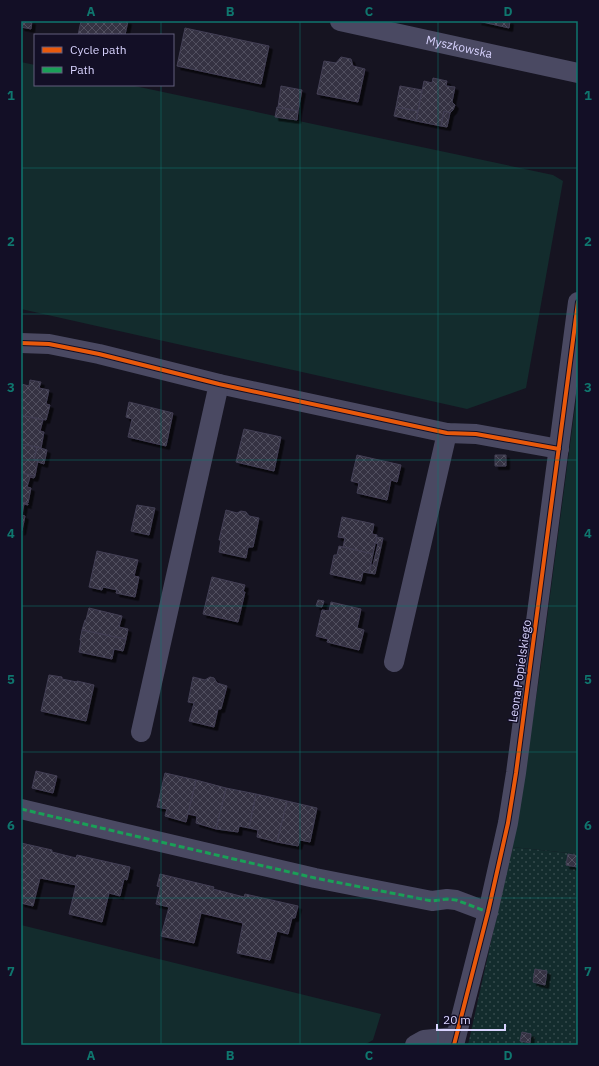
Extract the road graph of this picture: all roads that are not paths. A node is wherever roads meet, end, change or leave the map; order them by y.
1 (340, 21) edge
2 (578, 73) edge
3 (578, 302) edge
4 (21, 343) edge
5 (219, 384) junction
6 (447, 433) junction
7 (559, 450) junction
8 (394, 662) dead end
9 (141, 732) dead end
10 (21, 809) edge
11 (488, 912) junction
12 (455, 1041) edge
13 (415, 1045) edge

1 - 2 street, Myszkowska
3 - 7 street, Leona Popielskiego
4 - 5 street
5 - 6 street
5 - 9 street
6 - 7 street
6 - 8 street
7 - 11 street, Leona Popielskiego
10 - 11 street
11 - 12 street, Leona Popielskiego
12 - 13 street

